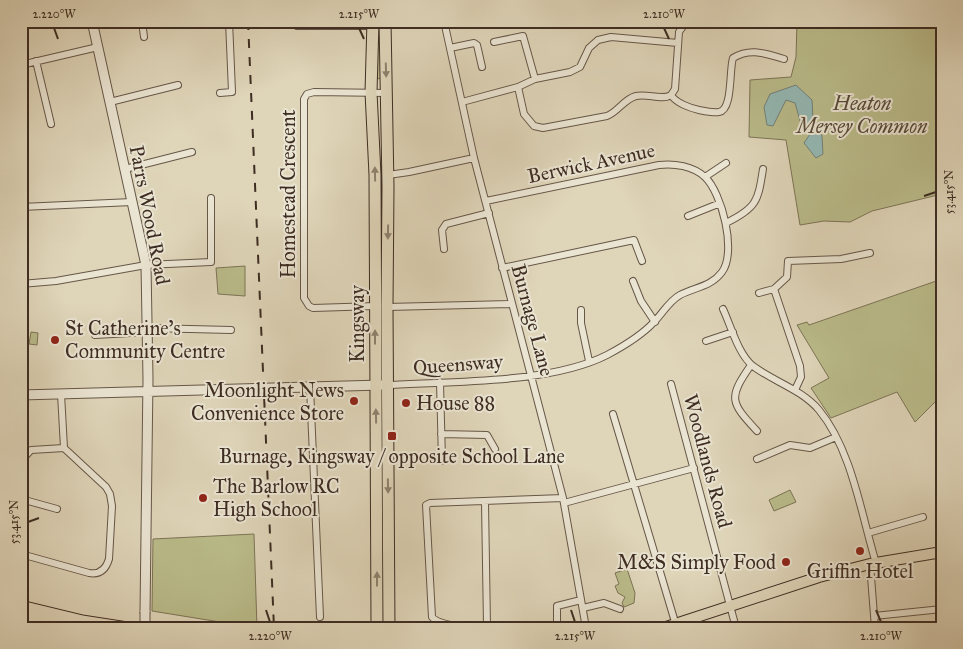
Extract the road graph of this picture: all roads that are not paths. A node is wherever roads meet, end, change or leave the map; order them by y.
1 (92, 21) edge
2 (142, 21) edge
3 (229, 21) edge
4 (385, 21) edge
5 (444, 21) edge
6 (687, 21) edge
7 (373, 23) edge
8 (297, 26) dead end
9 (144, 37) dead end
10 (494, 42) dead end
11 (678, 43) junction
12 (98, 47) junction
13 (450, 48) junction
14 (784, 59) dead end
15 (36, 61) junction
16 (21, 65) edge
17 (482, 67) dead end
18 (535, 79) junction
19 (178, 85) dead end
20 (518, 87) junction
21 (372, 92) junction
22 (220, 93) dead end
23 (387, 93) junction
24 (672, 95) junction
25 (110, 102) junction
26 (462, 102) junction
27 (51, 124) dead end
28 (192, 152) dead end
29 (474, 158) junction
30 (726, 163) dead end
31 (125, 169) junction
32 (763, 169) dead end
33 (388, 175) junction
34 (705, 177) junction
35 (211, 198) dead end
36 (486, 201) junction
37 (132, 202) junction
38 (718, 204) junction
39 (21, 207) edge
40 (489, 213) junction
41 (688, 216) dead end
42 (726, 223) junction
43 (444, 249) dead end
44 (870, 252) dead end
45 (642, 262) dead end
46 (146, 266) junction
47 (502, 268) junction
48 (633, 281) dead end
49 (21, 284) edge
50 (774, 289) junction
51 (759, 293) dead end
52 (512, 304) junction
53 (381, 306) junction
54 (723, 309) dead end
55 (581, 310) dead end
56 (655, 322) junction
57 (148, 330) junction
58 (231, 330) dead end
59 (733, 332) junction
60 (94, 336) dead end
61 (706, 341) dead end
62 (589, 361) junction
63 (751, 365) junction
64 (531, 375) junction
65 (440, 382) junction
66 (671, 384) dead end
67 (375, 385) junction
68 (388, 385) junction
69 (310, 387) junction
70 (795, 390) junction
71 (148, 392) junction
72 (61, 394) junction
73 (21, 395) edge
74 (613, 414) dead end
75 (757, 431) dead end
76 (441, 434) junction
77 (836, 437) junction
78 (64, 448) junction
79 (495, 449) dead end
80 (942, 450) edge
81 (757, 459) dead end
82 (21, 461) edge
83 (442, 461) dead end
84 (694, 468) junction
85 (942, 468) edge
86 (634, 485) junction
87 (21, 499) edge
88 (564, 501) junction
89 (485, 502) junction
90 (58, 509) dead end
91 (923, 517) dead end
92 (868, 533) junction
93 (942, 552) edge
94 (21, 554) edge
95 (873, 563) junction
96 (582, 604) junction
97 (729, 605) junction
98 (620, 609) dead end
99 (942, 609) edge
100 (874, 616) junction
101 (320, 617) dead end
102 (675, 622) junction
103 (487, 626) junction
104 (508, 626) dead end
105 (557, 626) dead end
106 (145, 628) edge
107 (377, 628) edge
108 (389, 628) edge
109 (586, 628) edge
110 (663, 628) edge
111 (736, 628) edge
112 (875, 628) edge

1 - 12 street, Parrs Wood Road
2 - 9 street
3 - 22 street
4 -> 23 highway, Kingsway
5 - 13 street, Burnage Lane
6 - 11 street
7 - 8 street
7 - 21 highway, Kingsway
10 - 18 street
11 - 18 street
11 - 24 street
12 - 15 street
12 - 25 street, Parrs Wood Road
13 - 17 street
13 - 26 street, Burnage Lane
14 - 24 street
15 - 16 street
15 - 27 street
18 - 20 street
19 - 25 street
20 - 24 street
20 - 26 street
21 - 23 street, Homestead Crescent
53 -> 21 highway, Kingsway
21 - 53 street, Homestead Crescent
23 - 33 highway, Kingsway
25 - 31 street, Parrs Wood Road
26 - 29 street, Burnage Lane
28 - 31 street
29 - 33 street
29 - 36 street, Burnage Lane
30 - 34 street
31 - 37 street, Parrs Wood Road
32 - 42 street
33 -> 53 highway, Kingsway
34 - 36 street, Berwick Avenue
34 - 38 street
35 - 46 street
36 - 40 street, Burnage Lane
37 - 39 street
37 - 46 street, Parrs Wood Road
38 - 41 street
38 - 42 street
40 - 43 street
40 - 47 street, Burnage Lane
42 - 56 street
44 - 50 street
45 - 47 street
46 - 49 street
46 - 57 street, Parrs Wood Road
47 - 52 street, Burnage Lane
48 - 56 street
50 - 51 street
50 - 70 street
52 - 53 street
52 - 64 street, Burnage Lane
67 -> 53 highway, Kingsway
53 - 68 highway, Kingsway
54 - 59 street
55 - 62 street
56 - 62 street
57 - 58 street
57 - 60 street
57 - 71 street, Parrs Wood Road
59 - 61 street
59 - 63 street
62 - 64 street
63 - 70 street
63 - 75 street
64 - 65 street, Queensway
64 - 88 street, Burnage Lane
65 - 68 street, Queensway
65 - 76 street
66 - 84 street, Woodlands Road
67 - 68 street
67 - 69 street
107 -> 67 highway, Kingsway
68 -> 108 highway, Kingsway
69 - 71 street
69 - 101 street
70 - 77 street
71 - 72 street
71 - 106 street, Parrs Wood Road, bridge
72 - 73 street
72 - 78 street
74 - 86 street
76 - 79 street
76 - 83 street
77 - 81 street
77 - 92 street
78 - 82 street
78 - 94 street
80 - 85 street
84 - 86 street
84 - 97 street, Woodlands Road
86 - 88 street
86 - 102 street
87 - 90 street
88 - 89 street
88 - 96 street, Burnage Lane
89 - 103 street
89 - 103 street
91 - 92 street
92 - 95 street
93 - 95 main road
95 - 97 main road
95 - 100 street
96 - 98 street
96 - 105 street
96 - 109 street, Burnage Lane
97 - 102 main road
97 - 111 street, Woodlands Road
99 - 100 street
100 - 112 street
102 - 110 main road
103 - 104 street

